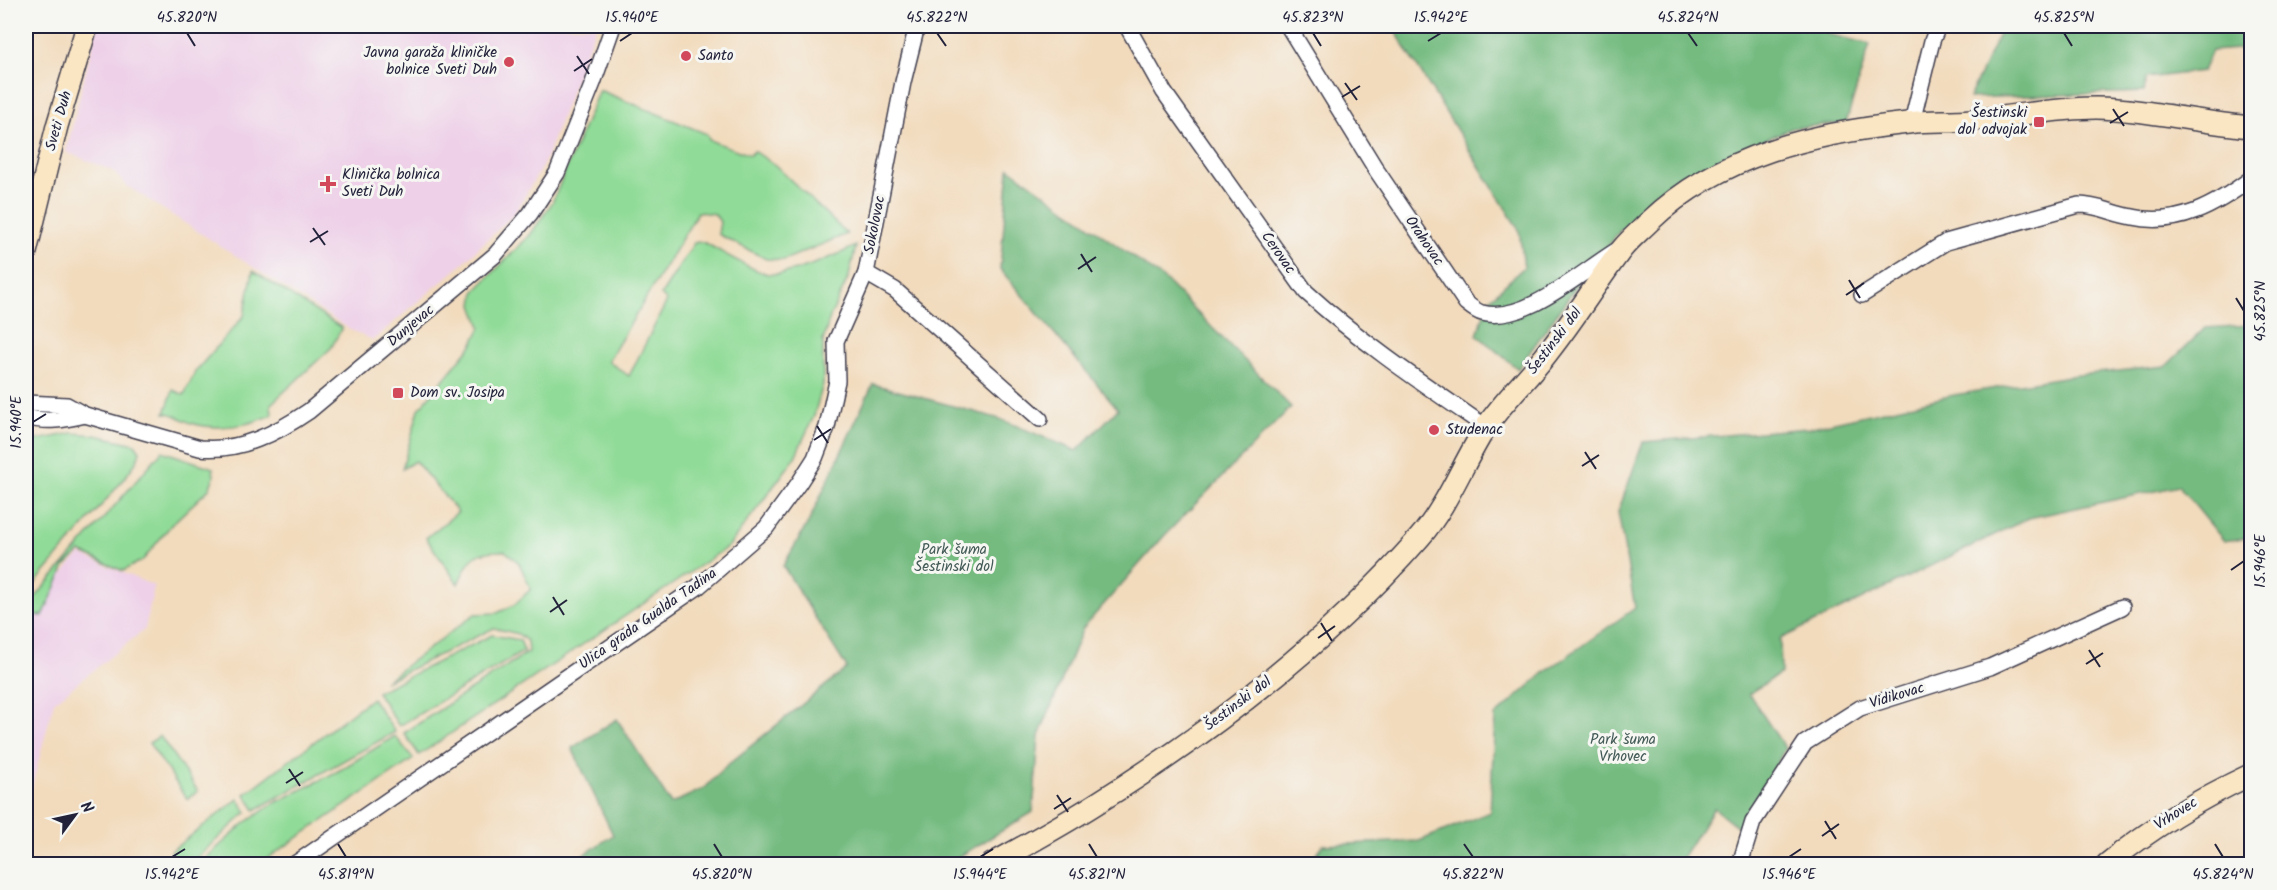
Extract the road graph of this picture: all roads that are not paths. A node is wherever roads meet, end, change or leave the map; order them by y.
1 (87, 26) edge
2 (613, 26) edge
3 (917, 26) edge
4 (1128, 26) edge
5 (1288, 26) edge
6 (1938, 26) edge
7 (1912, 122) junction
8 (2252, 127) edge
9 (2252, 178) edge
10 (31, 201) edge
11 (1624, 246) junction
12 (26, 252) edge
13 (866, 273) junction
14 (1862, 295) dead end
15 (26, 403) edge
16 (85, 415) junction
17 (26, 417) edge
18 (1040, 418) dead end
19 (1486, 428) junction
20 (2122, 607) dead end
21 (2252, 774) edge
22 (295, 864) edge
23 (992, 864) edge
24 (1740, 864) edge
25 (2107, 864) edge

1 - 10 street, Sveti Duh
2 - 16 street, Dunjevac
3 - 13 street, Sokolovac
4 - 19 street, Cerovac
5 - 11 street, Orahovac
6 - 7 street
7 - 8 street, Šestinski dol
7 - 11 street, Šestinski dol
9 - 14 street
10 - 12 street, Sveti Duh
11 - 19 street, Šestinski dol
13 - 18 street, Sokolovac
13 - 22 street, Ulica grada Gualda Tadina
15 - 16 street, Dunjevac
16 - 17 street, Dunjevac
19 - 23 street, Šestinski dol
20 - 24 street, Vidikovac
21 - 25 street, Vrhovec

